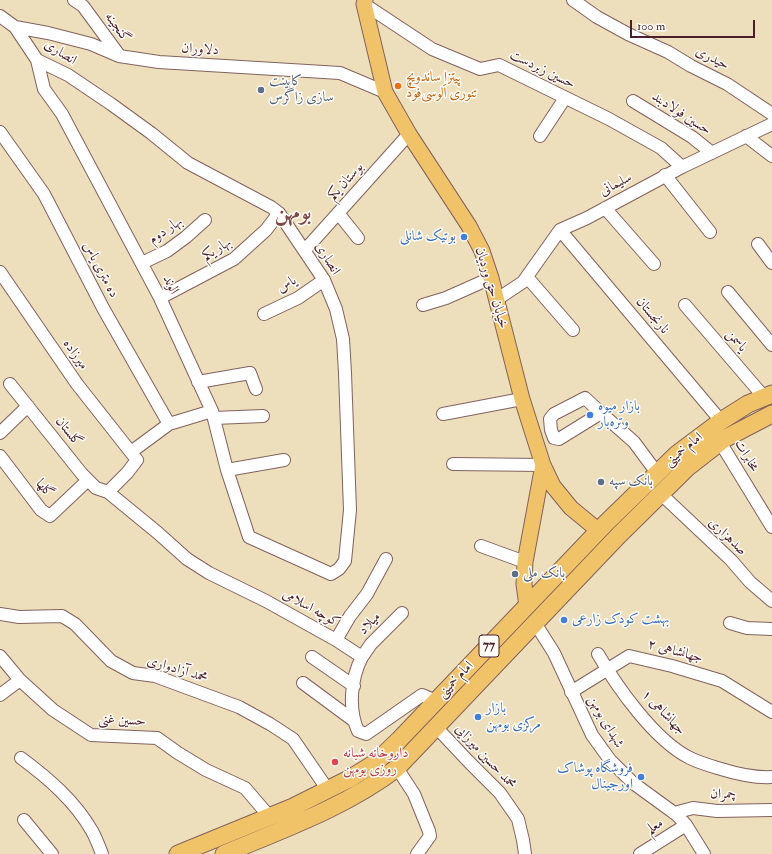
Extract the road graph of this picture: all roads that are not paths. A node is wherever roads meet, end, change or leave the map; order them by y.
1 (74, 0) edge
2 (573, 0) edge
3 (364, 2) edge
4 (0, 16) edge
5 (15, 27) junction
6 (119, 56) junction
7 (36, 60) junction
8 (385, 92) junction
9 (565, 98) junction
10 (633, 101) dead end
11 (772, 114) edge
12 (772, 124) edge
13 (0, 132) edge
14 (409, 134) junction
15 (540, 136) dead end
16 (746, 136) junction
17 (712, 153) junction
18 (772, 156) edge
19 (682, 167) junction
20 (666, 175) junction
21 (605, 208) junction
22 (279, 213) junction
23 (338, 213) junction
24 (205, 220) dead end
25 (560, 230) junction
26 (710, 232) dead end
27 (358, 238) dead end
28 (758, 244) dead end
29 (305, 250) junction
30 (142, 263) junction
31 (772, 263) edge
32 (654, 264) dead end
33 (0, 272) edge
34 (491, 278) junction
35 (527, 278) junction
36 (324, 280) junction
37 (728, 292) dead end
38 (160, 298) junction
39 (496, 300) junction
40 (423, 305) dead end
41 (685, 305) dead end
42 (264, 314) dead end
43 (573, 330) dead end
44 (772, 345) edge
45 (198, 382) junction
46 (10, 384) dead end
47 (256, 390) dead end
48 (768, 395) edge
49 (522, 399) junction
50 (28, 406) junction
51 (601, 413) dead end
52 (213, 414) junction
53 (443, 414) dead end
54 (772, 414) edge
55 (263, 416) dead end
56 (721, 421) junction
57 (169, 424) junction
58 (0, 433) edge
59 (720, 442) junction
60 (131, 452) junction
61 (0, 456) edge
62 (284, 460) dead end
63 (453, 464) dead end
64 (544, 465) junction
65 (226, 470) junction
66 (657, 473) junction
67 (88, 480) junction
68 (108, 492) junction
69 (661, 494) junction
70 (772, 528) edge
71 (599, 531) junction
72 (249, 537) joint
73 (481, 546) dead end
74 (386, 559) dead end
75 (525, 562) junction
76 (772, 602) edge
77 (527, 606) junction
78 (402, 613) dead end
79 (0, 614) edge
80 (535, 623) junction
81 (730, 623) dead end
82 (772, 629) edge
83 (336, 640) junction
84 (598, 654) dead end
85 (0, 656) edge
86 (312, 657) dead end
87 (362, 657) junction
88 (607, 669) junction
89 (20, 680) junction
90 (303, 683) dead end
91 (354, 686) junction
92 (571, 692) junction
93 (0, 695) edge
94 (436, 701) junction
95 (772, 712) edge
96 (353, 720) junction
97 (436, 727) junction
98 (20, 758) dead end
99 (397, 768) junction
100 (772, 777) edge
101 (328, 790) junction
102 (772, 810) edge
103 (674, 813) junction
104 (269, 816) junction
105 (24, 820) dead end
106 (686, 825) junction
107 (52, 854) edge
108 (102, 854) edge
109 (178, 854) edge
110 (224, 854) edge
111 (417, 854) edge
112 (525, 854) edge
113 (640, 854) edge
114 (704, 854) edge

1 - 6 street, گنجینه
2 - 11 street, حیدری
3 - 8 main road, خیابان حق وردیان
3 - 9 street, حسین زبردست
4 - 5 street, انصاری
5 - 6 street, دلاوران
5 - 7 street, انصاری
6 - 8 street, دلاوران
7 - 22 street, انصاری
7 - 30 street, الوند
8 - 14 main road, خیابان حق وردیان
9 - 15 street
9 - 19 street, حسین زبردست
10 - 17 street, حسین فولادبند
12 - 16 street, سلیمانی
13 - 57 street, ده متری یاس
14 - 23 street, بوستان یکم
14 - 34 main road, خیابان حق وردیان
16 - 17 street, سلیمانی
16 - 18 street
17 - 19 street, سلیمانی
19 - 20 street, سلیمانی
20 - 21 street, سلیمانی
20 - 26 street
21 - 25 street, سلیمانی
21 - 32 street
22 - 29 street, انصاری
22 - 38 street, بهار یکم
23 - 27 street
23 - 29 street, بوستان یکم
24 - 30 street, بهار دوم
25 - 35 street, سلیمانی
25 - 56 street, نارنجستان
28 - 31 street
29 - 36 street, انصاری
30 - 38 street, الوند
33 - 60 street, میرزاده
34 - 39 main road, خیابان حق وردیان
34 - 40 street
35 - 39 street, سلیمانی
35 - 43 street
36 - 42 street, یاس
36 - 72 street, انصاری
37 - 44 street
38 - 45 street, الوند
39 - 49 main road, خیابان حق وردیان
41 - 48 street, یاسمن
45 - 47 street
45 - 52 street, الوند
46 - 50 street, گلستان
48 - 56 highway, امام خمینی / 77
49 - 53 street
49 - 64 main road, خیابان حق وردیان
50 - 58 street
50 - 67 street, گلستان
51 - 66 street
52 - 55 street
52 - 57 street
52 - 65 street, الوند
54 - 59 highway, امام خمینی / 77
56 - 66 highway, امام خمینی / 77
57 - 60 street
59 - 69 highway, امام خمینی / 77
59 - 70 street, مخابرات
60 - 68 street
61 - 67 street, گلها
62 - 65 street
63 - 64 street
64 - 71 main road, خیابان حق وردیان
64 - 75 main road
65 - 72 street, الوند
66 - 71 highway, امام خمینی / 77
67 - 68 street, گلستان
68 - 83 street, کوچه اسلامی
69 - 76 street, صدهزاری
69 - 80 highway, امام خمینی / 77
71 - 77 highway, امام خمینی / 77
73 - 75 street
74 - 83 street
75 - 77 main road
77 - 94 highway, امام خمینی / 77
78 - 87 street, میلاد
79 - 101 street, محمد آزادواری
80 - 92 street, شهدای بومهن
80 - 97 highway, امام خمینی / 77
81 - 82 street
83 - 87 street, کوچه اسلامی
84 - 88 street, جهانشاهی ۱
85 - 89 street, حسین غنی
86 - 91 street
87 - 91 street
88 - 92 street, جهانشاهی ۲
88 - 95 street, جهانشاهی ۲
88 - 100 street, جهانشاهی ۱
89 - 93 street
89 - 104 street, حسین غنی
90 - 96 street
91 - 96 street
92 - 103 street, شهدای بومهن
94 - 96 street
94 - 101 highway, امام خمینی / 77
97 - 99 highway, امام خمینی / 77
97 - 112 street, محمد حسین میرزایی
98 - 108 street
99 - 110 highway, امام خمینی / 77
99 - 111 street
101 - 104 highway, امام خمینی / 77
102 - 103 street, چمران
103 - 106 street, شهدای بومهن
104 - 109 highway, امام خمینی / 77
105 - 107 street
106 - 113 street, معلم
106 - 114 street, شهدای بومهن

